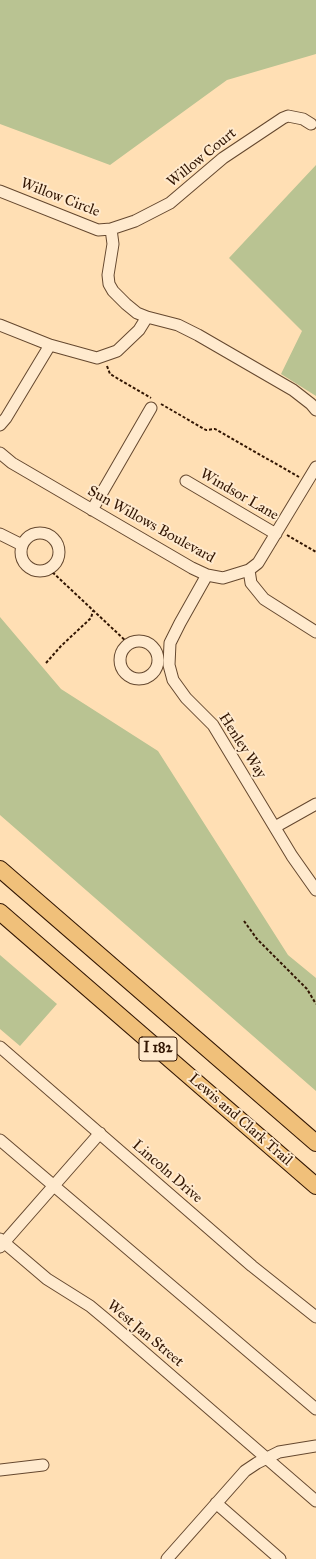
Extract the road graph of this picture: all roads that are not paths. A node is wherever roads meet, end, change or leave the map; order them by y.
1 (311, 124) dead end
2 (0, 191) edge
3 (110, 228) junction
4 (147, 317) junction
5 (0, 325) edge
6 (50, 345) junction
7 (151, 408) dead end
8 (316, 410) edge
9 (0, 425) edge
10 (0, 454) edge
11 (316, 467) edge
12 (186, 481) dead end
13 (92, 510) junction
14 (278, 532) junction
15 (0, 534) edge
16 (22, 545) junction
17 (249, 570) junction
18 (207, 575) junction
19 (316, 632) edge
20 (163, 656) junction
21 (316, 804) edge
22 (275, 827) junction
23 (0, 869) edge
24 (316, 890) edge
25 (0, 912) edge
26 (0, 1047) edge
27 (100, 1133) junction
28 (0, 1140) edge
29 (316, 1143) edge
30 (54, 1186) junction
31 (316, 1186) edge
32 (1, 1243) edge
33 (316, 1317) edge
34 (316, 1409) edge
35 (316, 1446) edge
36 (266, 1458) junction
37 (43, 1465) dead end
38 (0, 1470) edge
39 (316, 1502) edge
40 (216, 1503) junction
41 (167, 1559) edge
42 (280, 1559) edge

1 - 3 street, Willow Court
2 - 3 street, Willow Circle
3 - 4 street
4 - 6 street
4 - 8 street
5 - 6 street
6 - 9 street
7 - 13 street
10 - 13 street, Sun Willows Boulevard
11 - 14 street, Sun Willows Boulevard
12 - 14 street, Windsor Lane
13 - 18 street, Sun Willows Boulevard
14 - 17 street, Sun Willows Boulevard
15 - 16 street
16 - 16 street
17 - 18 street, Sun Willows Boulevard
17 - 19 street
18 - 20 street, Henley Way
20 - 20 street
20 - 22 street, Henley Way
21 - 22 street
22 - 24 street, Henley Way
23 - 29 highway, I 182
25 - 31 highway, Lewis and Clark Trail / I 182
26 - 27 street, Lincoln Drive
27 - 30 street
27 - 33 street, Lincoln Drive
28 - 30 street
30 - 32 street
30 - 34 street
32 - 36 street, West Jan Street
35 - 36 street
36 - 39 street, West Jan Street
36 - 40 street
37 - 38 street
40 - 41 street
40 - 42 street

